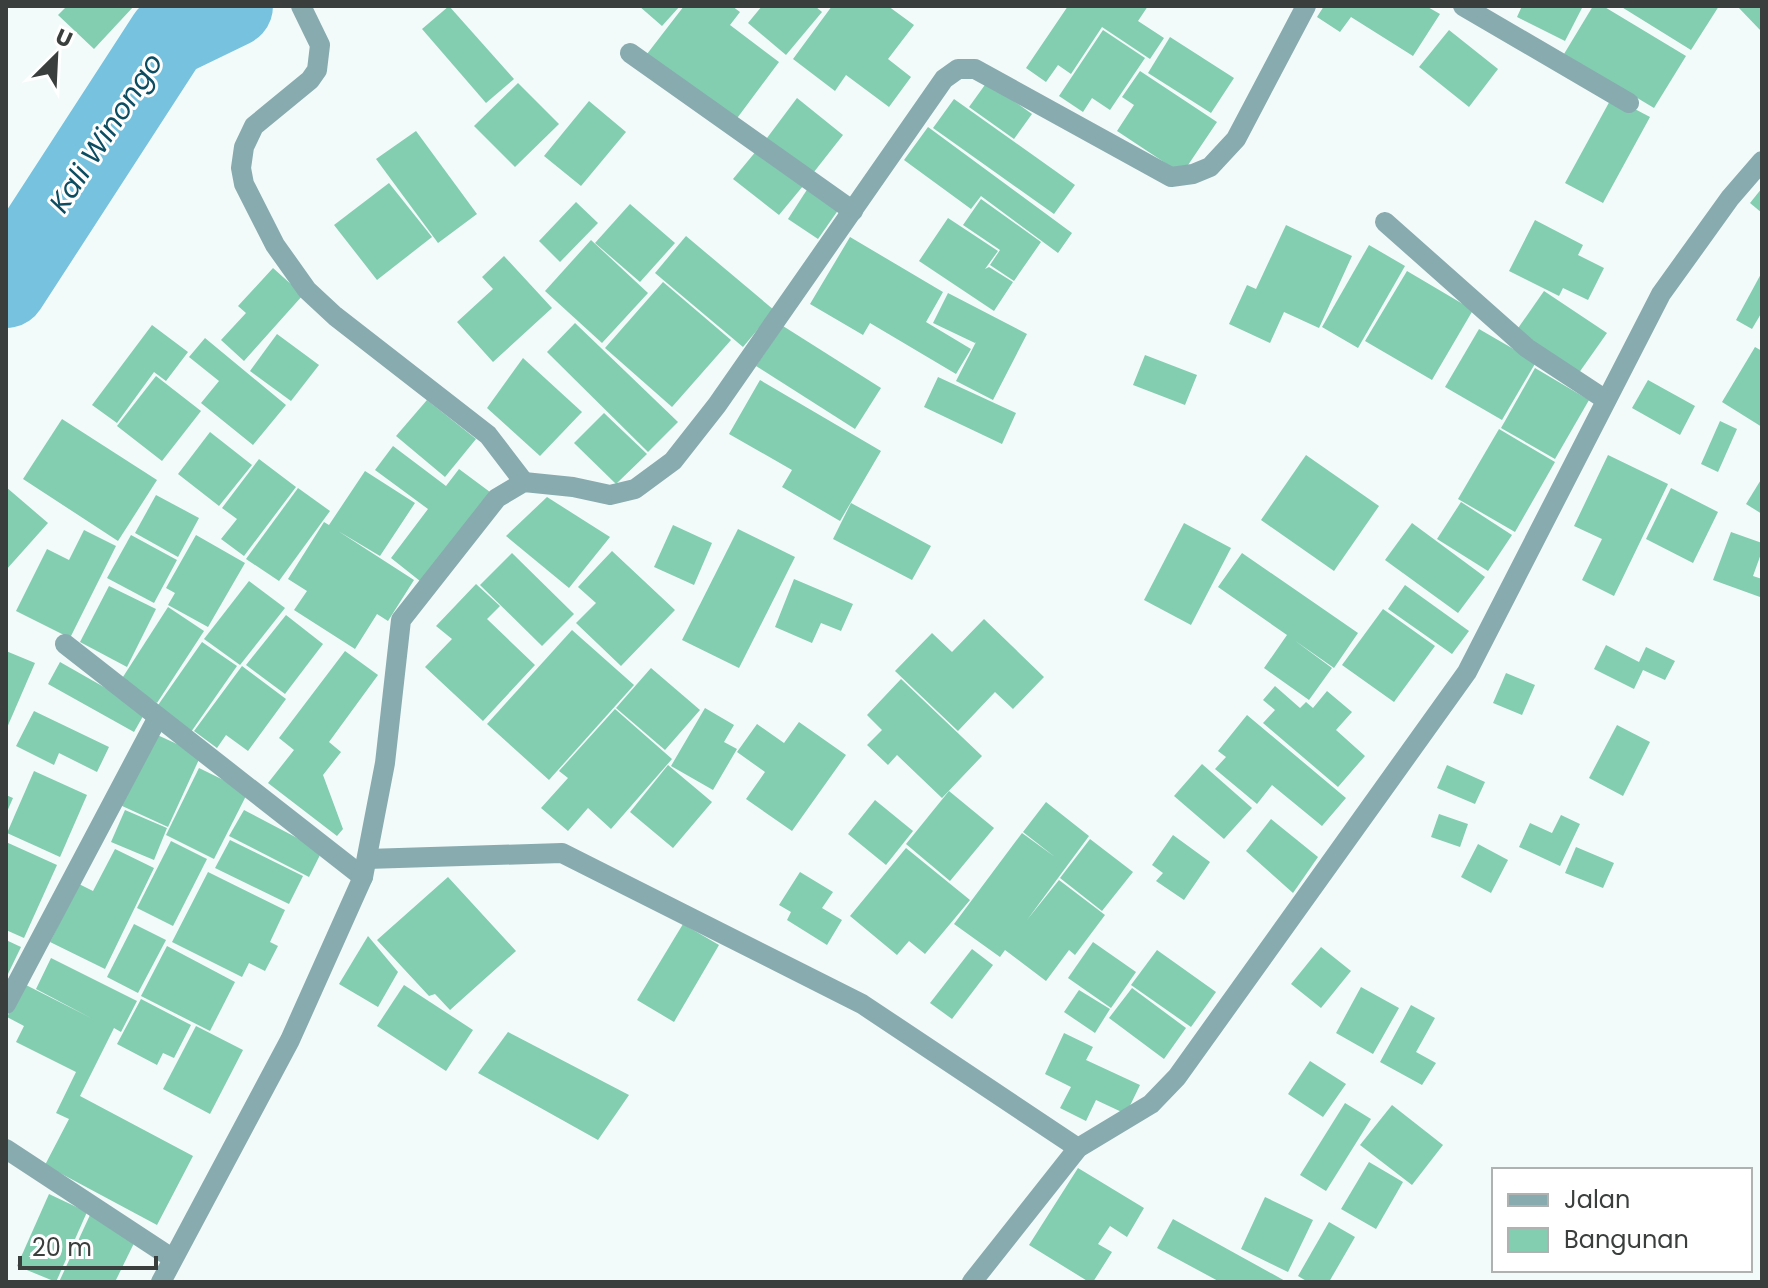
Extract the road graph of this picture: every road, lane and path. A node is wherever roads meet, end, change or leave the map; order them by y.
1 (301, 6) edge
2 (1306, 6) edge
3 (1463, 6) edge
4 (630, 53) dead end
5 (1629, 103) dead end
6 (1762, 161) edge
7 (853, 211) junction
8 (1385, 222) dead end
9 (1606, 400) junction
10 (524, 482) junction
11 (65, 644) dead end
12 (158, 717) junction
13 (365, 868) junction
14 (6, 1004) edge
15 (1078, 1148) junction
16 (6, 1149) edge
17 (172, 1258) junction
18 (161, 1282) edge
19 (972, 1282) edge

1 - 10 street
2 - 7 street
3 - 5 street
4 - 7 street
6 - 9 street
7 - 10 street
8 - 9 street
9 - 15 street
10 - 13 street
11 - 12 street
12 - 13 street
12 - 14 street
13 - 15 street
13 - 17 street
15 - 19 street
16 - 17 street
17 - 18 street

